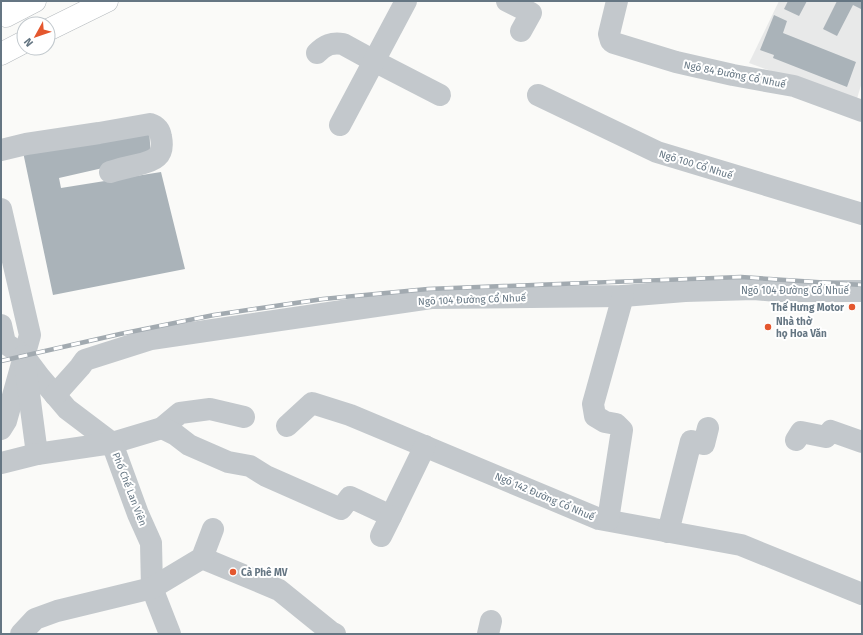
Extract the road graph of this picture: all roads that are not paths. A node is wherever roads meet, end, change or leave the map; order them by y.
1 (21, 1) edge
2 (36, 1) edge
3 (107, 1) edge
4 (406, 1) edge
5 (617, 1) edge
6 (516, 3) edge
7 (1, 11) edge
8 (1, 18) edge
9 (56, 26) edge
10 (521, 31) dead end
11 (16, 46) edge
12 (317, 52) dead end
13 (1, 54) edge
14 (374, 61) junction
15 (440, 95) dead end
16 (538, 95) dead end
17 (862, 110) edge
18 (340, 125) dead end
19 (1, 150) edge
20 (110, 172) dead end
21 (1, 209) edge
22 (862, 214) edge
23 (862, 290) edge
24 (623, 296) junction
25 (1, 325) edge
26 (24, 356) junction
27 (55, 395) junction
28 (244, 417) dead end
29 (287, 426) dead end
30 (162, 428) junction
31 (708, 428) dead end
32 (1, 429) edge
33 (796, 440) dead end
34 (862, 442) edge
35 (112, 443) junction
36 (425, 446) junction
37 (37, 454) junction
38 (1, 463) edge
39 (391, 516) junction
40 (608, 520) junction
41 (213, 529) dead end
42 (668, 532) junction
43 (381, 536) dead end
44 (202, 558) junction
45 (152, 588) junction
46 (862, 594) edge
47 (20, 634) edge
48 (170, 634) edge
49 (335, 634) edge

1 - 7 main road
2 - 8 main road
3 - 9 main road
4 - 14 street
5 - 17 street, Ngõ 84 Đường Cổ Nhuế
6 - 10 street
11 - 13 main road
12 - 14 street
14 - 15 street
14 - 18 street
16 - 22 street, Ngõ 100 Cổ Nhuế
19 - 20 street
21 - 26 street
23 - 24 street, Ngõ 104 Đường Cổ Nhuế
24 - 27 street, Ngõ 104 Đường Cổ Nhuế
24 - 40 street
25 - 26 street
26 - 27 street
26 - 32 street
26 - 37 street
27 - 35 street
28 - 30 street
29 - 36 street, Ngõ 142 Đường Cổ Nhuế
30 - 35 street
30 - 39 street
31 - 42 street
33 - 34 street
35 - 37 street, Phố Chế Lan Viên
35 - 45 street, Phố Chế Lan Viên
36 - 39 street
36 - 40 street, Ngõ 142 Đường Cổ Nhuế
37 - 38 street, Phố Chế Lan Viên
39 - 43 street
40 - 42 street, Ngõ 142 Đường Cổ Nhuế
41 - 44 street
42 - 46 street, Ngõ 142 Đường Cổ Nhuế
44 - 45 street
44 - 49 street
45 - 47 street
45 - 48 street, Phố Chế Lan Viên

